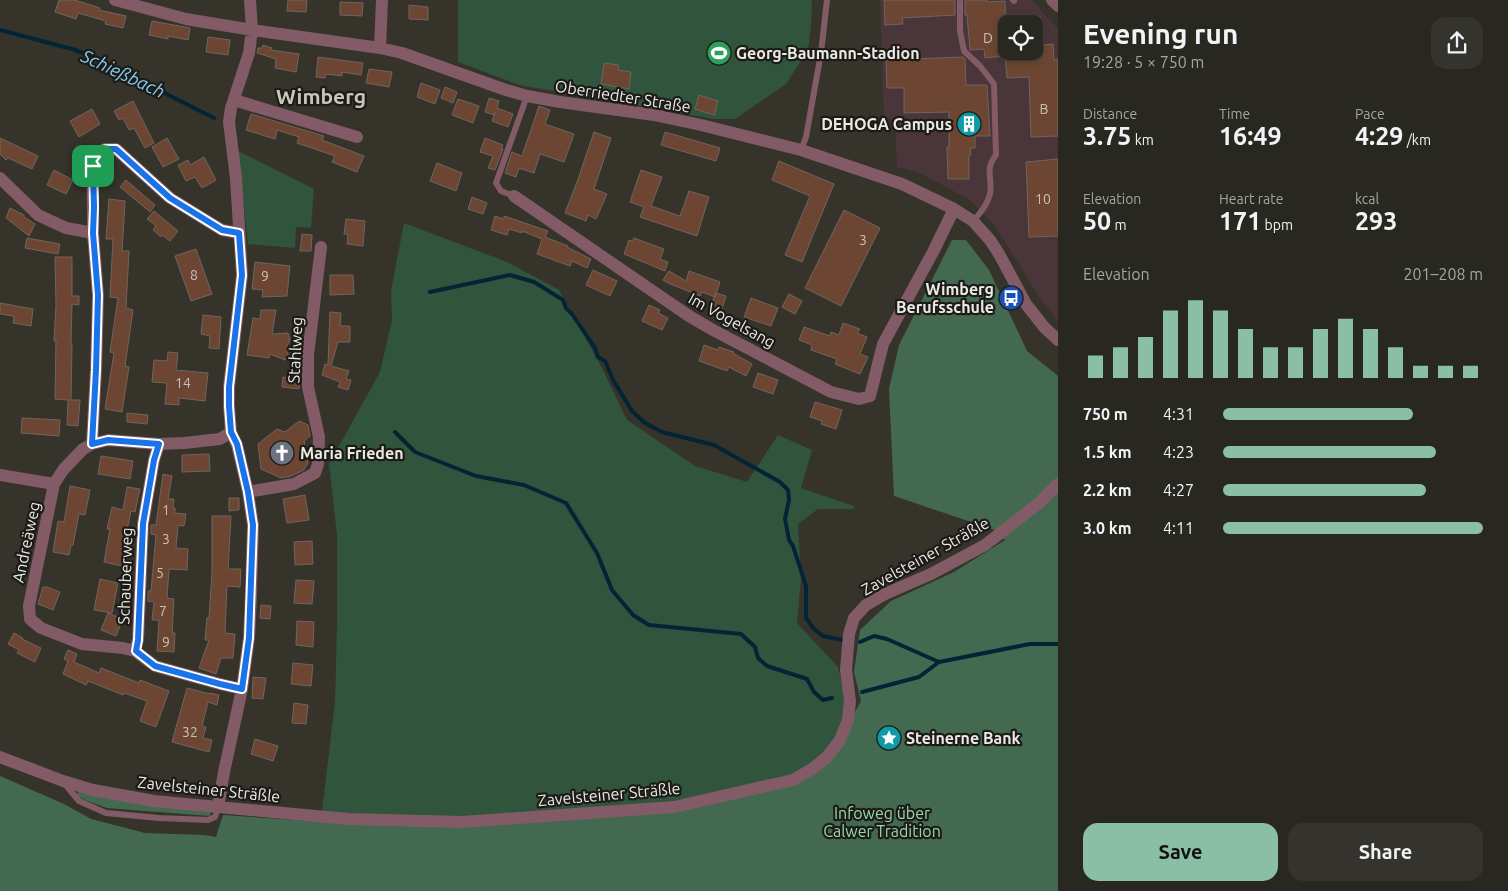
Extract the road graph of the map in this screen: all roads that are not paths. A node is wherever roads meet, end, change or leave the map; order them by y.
1 (115, 0) edge
2 (250, 0) edge
3 (382, 0) edge
4 (827, 0) edge
5 (960, 0) edge
6 (1052, 0) edge
7 (1058, 6) edge
8 (252, 30) junction
9 (380, 48) junction
10 (527, 96) junction
11 (234, 100) junction
12 (358, 137) dead end
13 (801, 150) junction
14 (0, 178) edge
15 (514, 196) joint
16 (954, 209) junction
17 (973, 221) junction
18 (93, 233) junction
19 (239, 233) junction
20 (321, 247) dead end
21 (1058, 340) edge
22 (231, 432) junction
23 (92, 444) junction
24 (159, 444) junction
25 (0, 475) edge
26 (54, 484) junction
27 (1058, 484) edge
28 (248, 492) junction
29 (136, 651) junction
30 (242, 689) junction
31 (0, 757) edge
32 (63, 781) junction
33 (218, 807) junction

1 - 8 street, Oberriedter Straße
2 - 8 street
3 - 9 street
4 - 13 lane
5 - 17 lane
6 - 7 street
8 - 9 street, Oberriedter Straße
8 - 11 street
9 - 10 street, Oberriedter Straße
10 - 13 street, Oberriedter Straße
10 - 15 lane, Im Vogelsang
11 - 12 street
11 - 19 street
13 - 16 street, Oberriedter Straße
14 - 18 street
15 - 16 street, Im Vogelsang
16 - 17 street, Oberriedter Straße
17 - 21 street, Oberriedter Straße
18 - 19 street
18 - 23 street
19 - 22 street
20 - 28 street, Stahlweg
22 - 24 street
22 - 28 street
23 - 24 street
23 - 26 street
24 - 29 street, Schauberweg
25 - 26 street
26 - 29 street, Andreäweg
27 - 33 street, Zavelsteiner Sträßle
28 - 30 street
29 - 30 street, Andreäweg
30 - 33 street
31 - 32 street, Zavelsteiner Sträßle
32 - 33 street, Zavelsteiner Sträßle
32 - 33 lane

